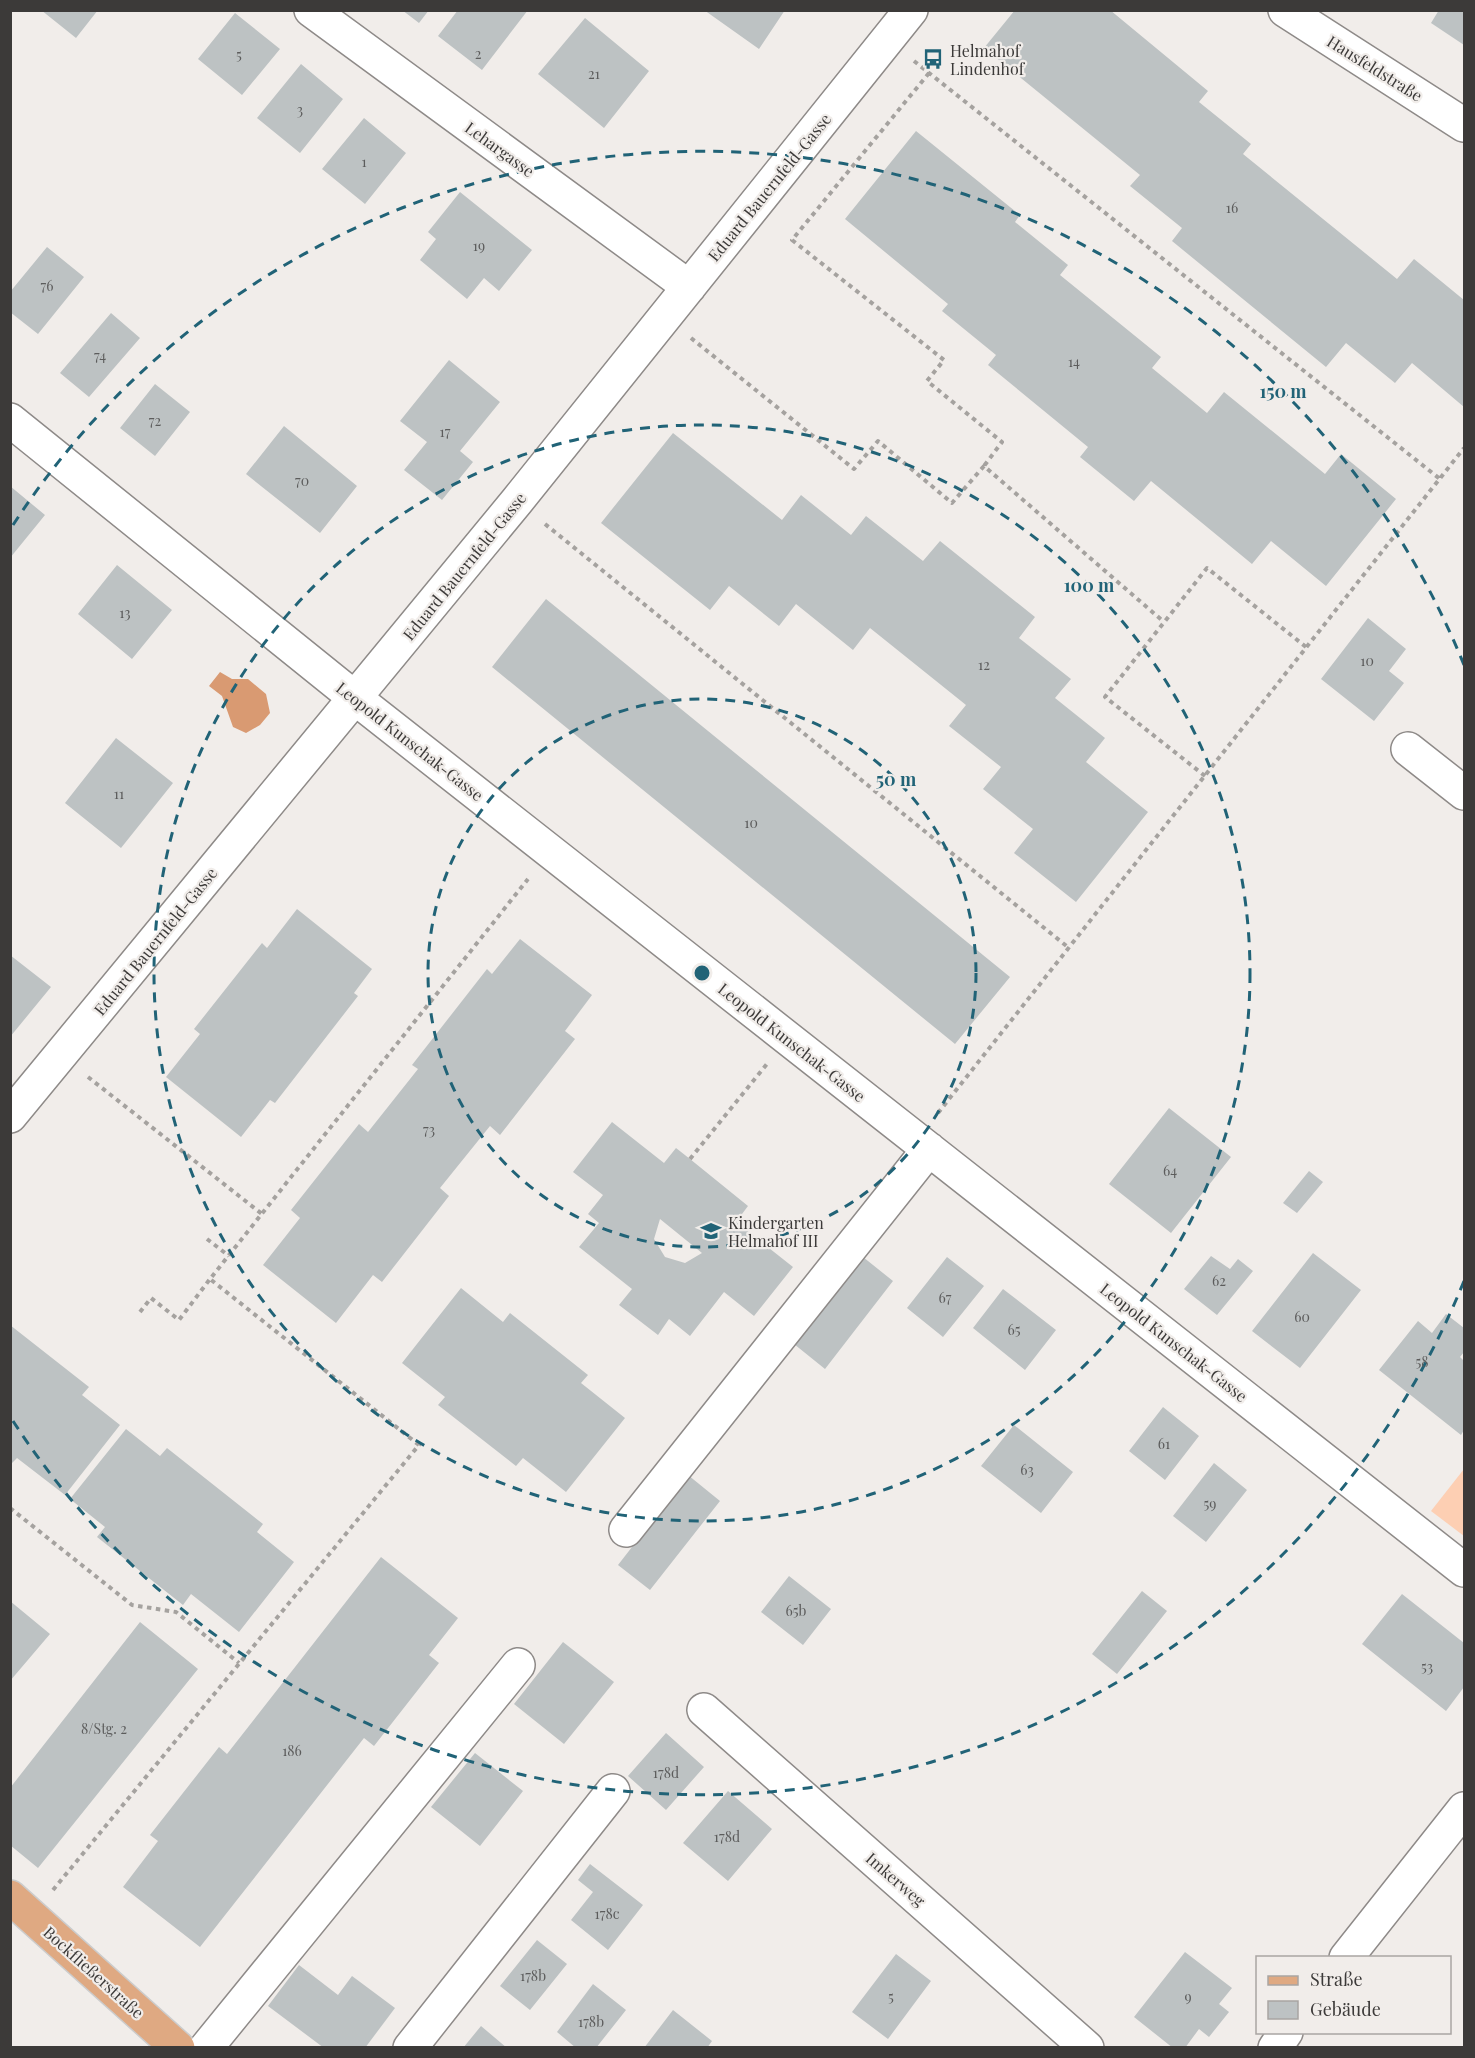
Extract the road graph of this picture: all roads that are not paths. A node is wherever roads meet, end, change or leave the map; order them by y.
1 (311, 10) edge
2 (911, 10) edge
3 (1285, 10) edge
4 (1464, 125) edge
5 (689, 287) junction
6 (10, 420) edge
7 (355, 698) junction
8 (1408, 749) dead end
9 (1464, 793) edge
10 (10, 1116) edge
11 (923, 1144) junction
12 (626, 1530) dead end
13 (1464, 1570) edge
14 (518, 1665) dead end
15 (704, 1710) dead end
16 (613, 1791) dead end
17 (1464, 1809) edge
18 (21, 1906) edge
19 (1348, 1956) edge
20 (1286, 2034) edge
21 (178, 2048) edge
22 (206, 2048) edge
23 (410, 2048) edge
24 (1087, 2048) edge
25 (1275, 2048) edge

1 - 5 street, Lehargasse
2 - 5 street, Eduard Bauernfeld-Gasse
3 - 4 street, Hausfeldstraße
5 - 7 street, Eduard Bauernfeld-Gasse
6 - 7 street, Leopold Kunschak-Gasse
7 - 10 street, Eduard Bauernfeld-Gasse
7 - 11 street, Leopold Kunschak-Gasse
8 - 9 street
11 - 12 street
11 - 13 street, Leopold Kunschak-Gasse
14 - 22 street
15 - 24 street, Imkerweg
16 - 23 street
17 - 19 street
18 - 21 main road, Bockfließerstraße
20 - 25 street

